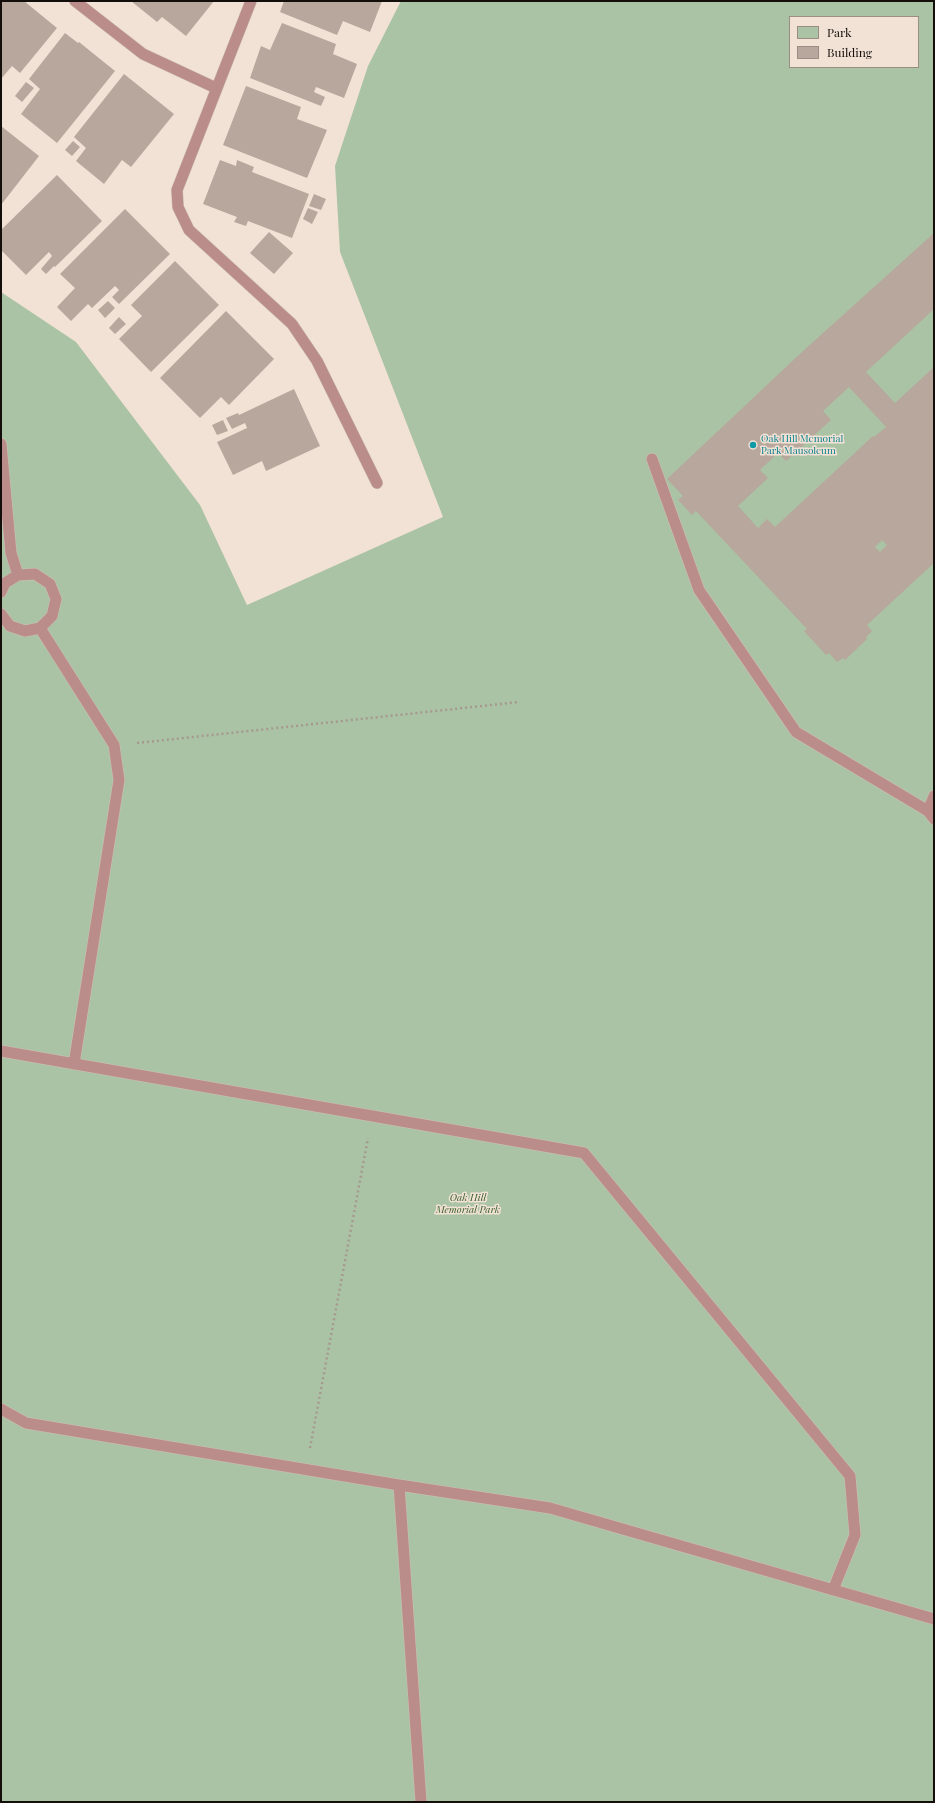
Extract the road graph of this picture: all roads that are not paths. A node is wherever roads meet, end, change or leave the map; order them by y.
1 (76, 1) edge
2 (251, 1) edge
3 (216, 88) junction
4 (1, 444) edge
5 (652, 459) dead end
6 (377, 483) dead end
7 (18, 574) junction
8 (1, 592) edge
9 (1, 614) edge
10 (40, 628) junction
11 (934, 796) edge
12 (931, 815) edge
13 (1, 1051) edge
14 (74, 1064) junction
15 (1, 1409) edge
16 (399, 1485) junction
17 (833, 1590) junction
18 (934, 1620) edge
19 (421, 1802) edge

1 - 3 lane
2 - 3 lane
3 - 6 lane
4 - 7 lane
5 - 12 lane
7 - 8 lane
7 - 10 lane
9 - 10 lane
10 - 14 lane
11 - 12 lane
13 - 14 lane
14 - 17 lane
15 - 16 lane
16 - 17 lane
16 - 19 lane
17 - 18 lane

